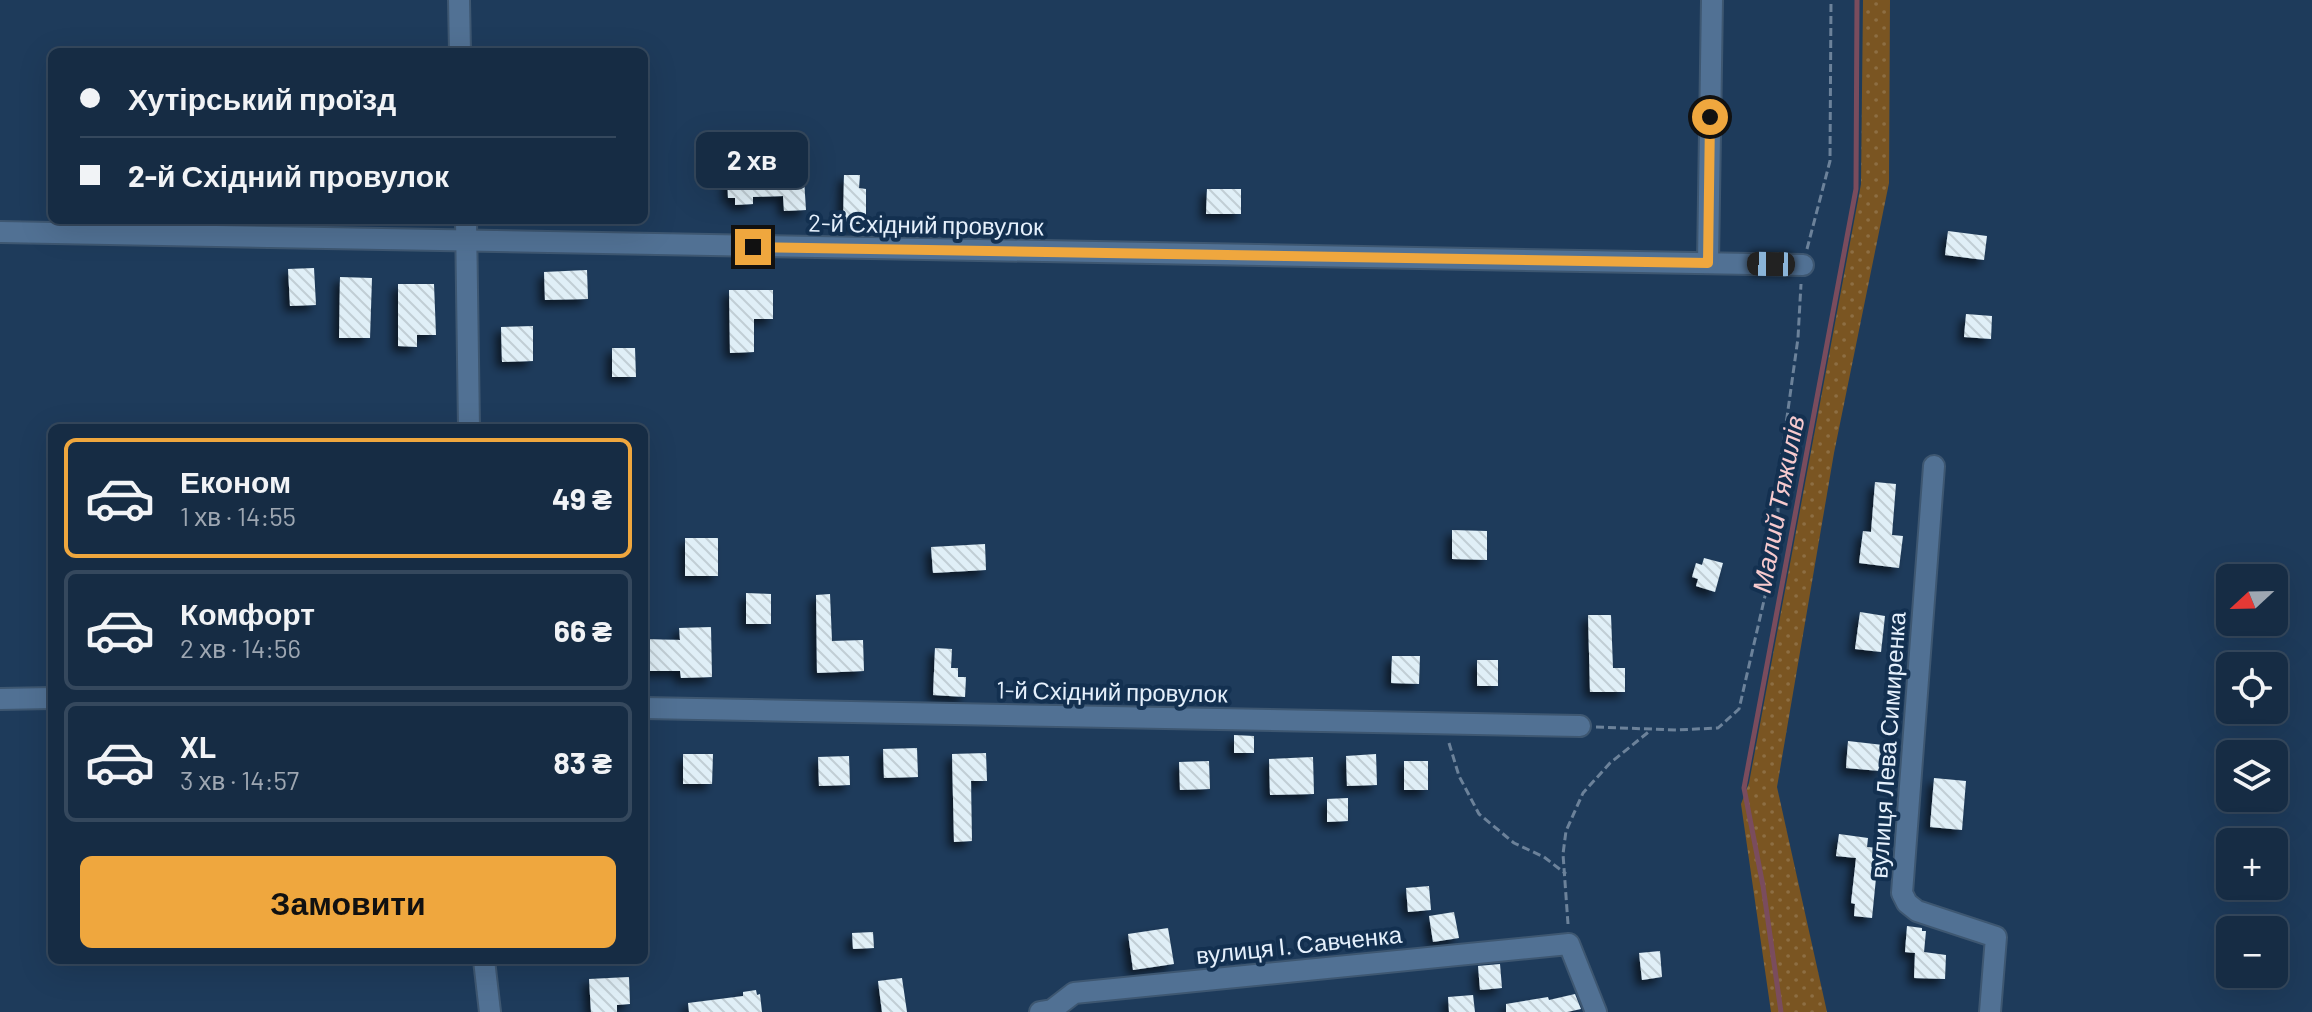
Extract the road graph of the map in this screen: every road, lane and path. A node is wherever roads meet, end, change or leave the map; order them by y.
1 (459, 0) edge
2 (1712, 0) edge
3 (1831, 0) edge
4 (460, 48) edge
5 (466, 224) edge
6 (0, 232) edge
7 (466, 242) junction
8 (1708, 263) junction
9 (1803, 265) junction
10 (469, 424) edge
11 (1934, 466) dead end
12 (48, 698) edge
13 (0, 699) edge
14 (648, 708) edge
15 (1440, 724) junction
16 (1580, 726) joint
17 (1652, 729) junction
18 (1566, 874) junction
19 (1569, 944) junction
20 (484, 964) edge
21 (1048, 1011) edge
22 (490, 1012) edge
23 (1596, 1012) edge
24 (1990, 1012) edge

1 - 4 street
2 - 8 street
3 - 9 path
5 - 7 street
6 - 7 street, 2-й Східний провулок
7 - 8 street, 2-й Східний провулок
7 - 10 street
8 - 9 street, 2-й Східний провулок
9 - 17 path
11 - 24 street, вулиця Лева Симиренка
12 - 13 street
14 - 15 street, 1-й Східний провулок
15 - 16 street, 1-й Східний провулок
15 - 18 path
16 - 17 path
17 - 18 path
18 - 19 path
19 - 21 street, вулиця І. Савченка
19 - 23 street
20 - 22 street

